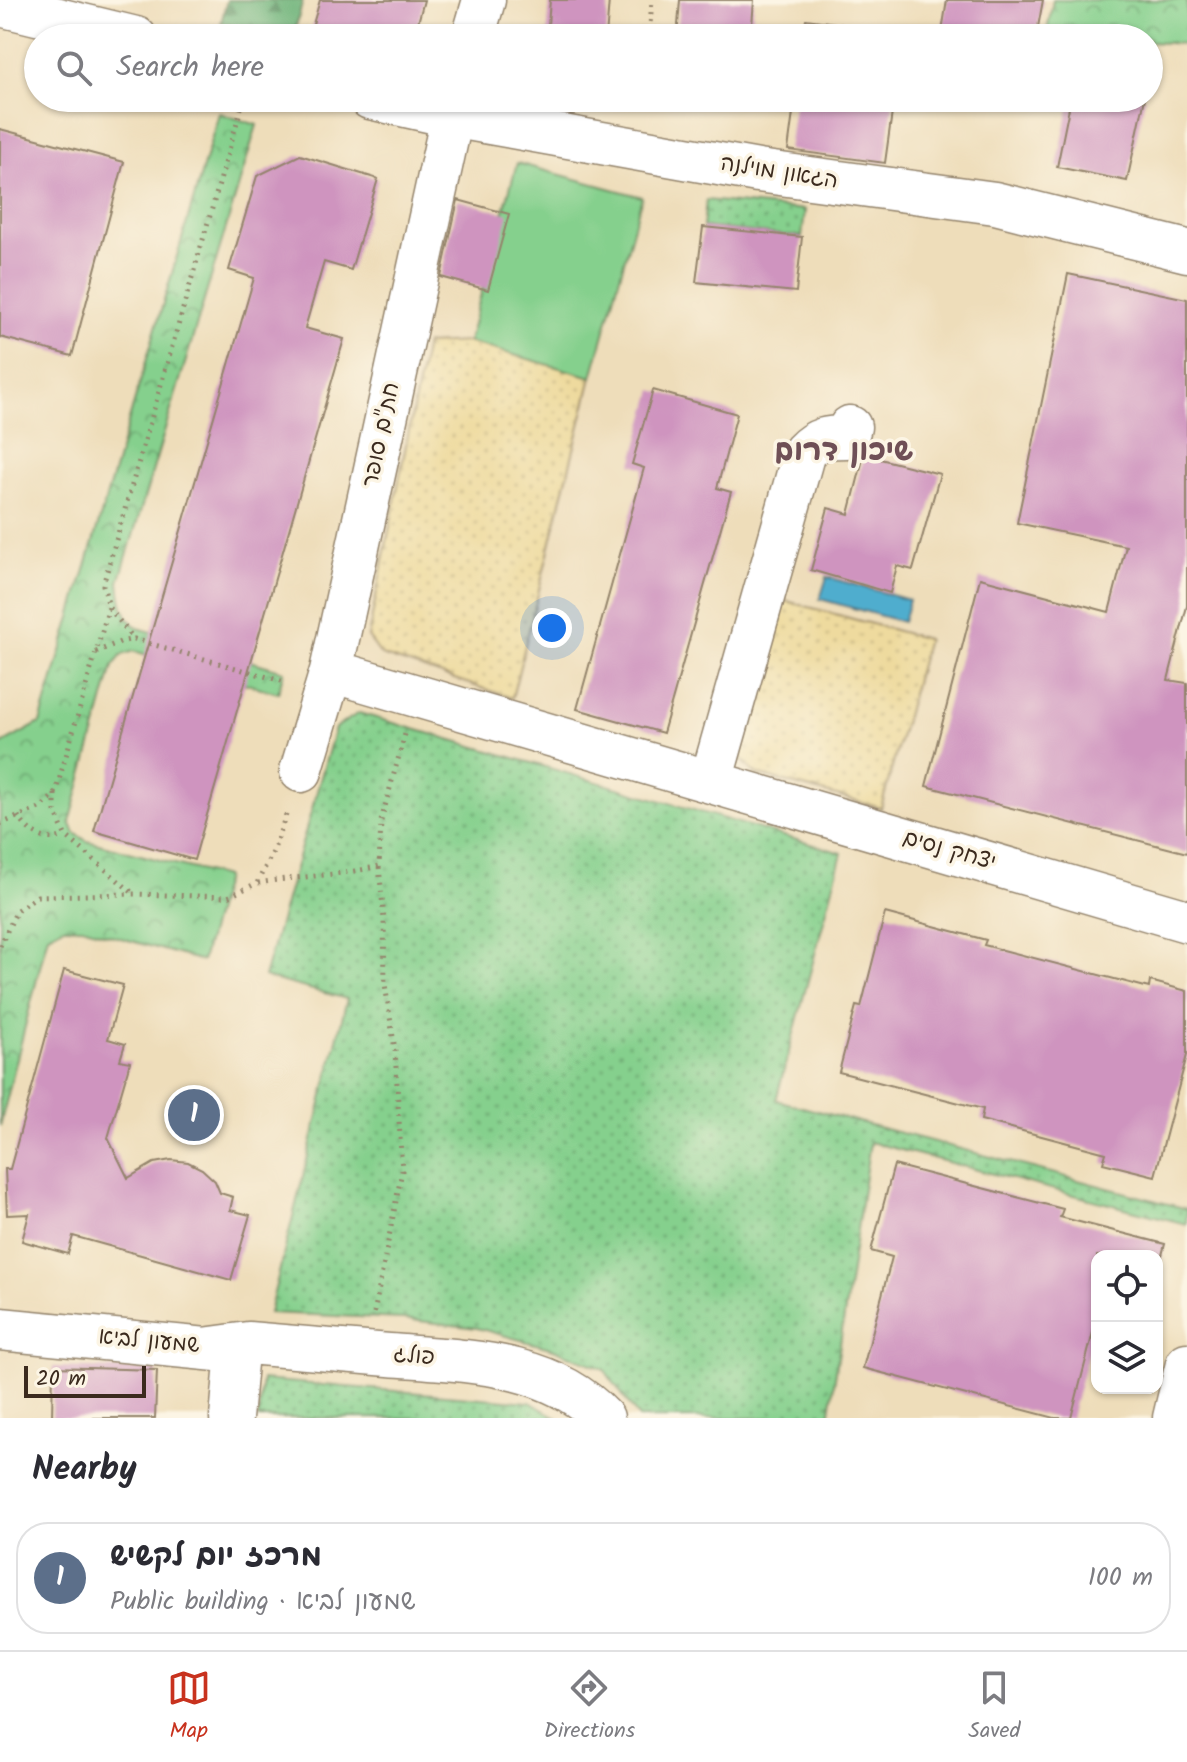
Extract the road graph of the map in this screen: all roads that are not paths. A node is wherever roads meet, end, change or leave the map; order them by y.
1 (484, 0) edge
2 (0, 5) edge
3 (78, 24) edge
4 (477, 24) edge
5 (453, 112) edge
6 (478, 112) edge
7 (1187, 251) edge
8 (850, 427) dead end
9 (328, 682) junction
10 (301, 771) road end
11 (711, 781) junction
12 (1187, 921) edge
13 (0, 1329) edge
14 (211, 1348) junction
15 (1187, 1364) edge
16 (231, 1418) edge
17 (603, 1418) edge
18 (1174, 1418) edge

1 - 4 street
2 - 3 street
5 - 9 street, חת"ם סופר
6 - 7 street, הגאון מוילנה
8 - 11 street
9 - 10 street, חת"ם סופר
9 - 11 street, יצחק נסים
11 - 12 street, יצחק נסים
13 - 14 street, שמעון לביא
14 - 16 street, שמעון לביא
14 - 17 street, פולג
15 - 18 street

